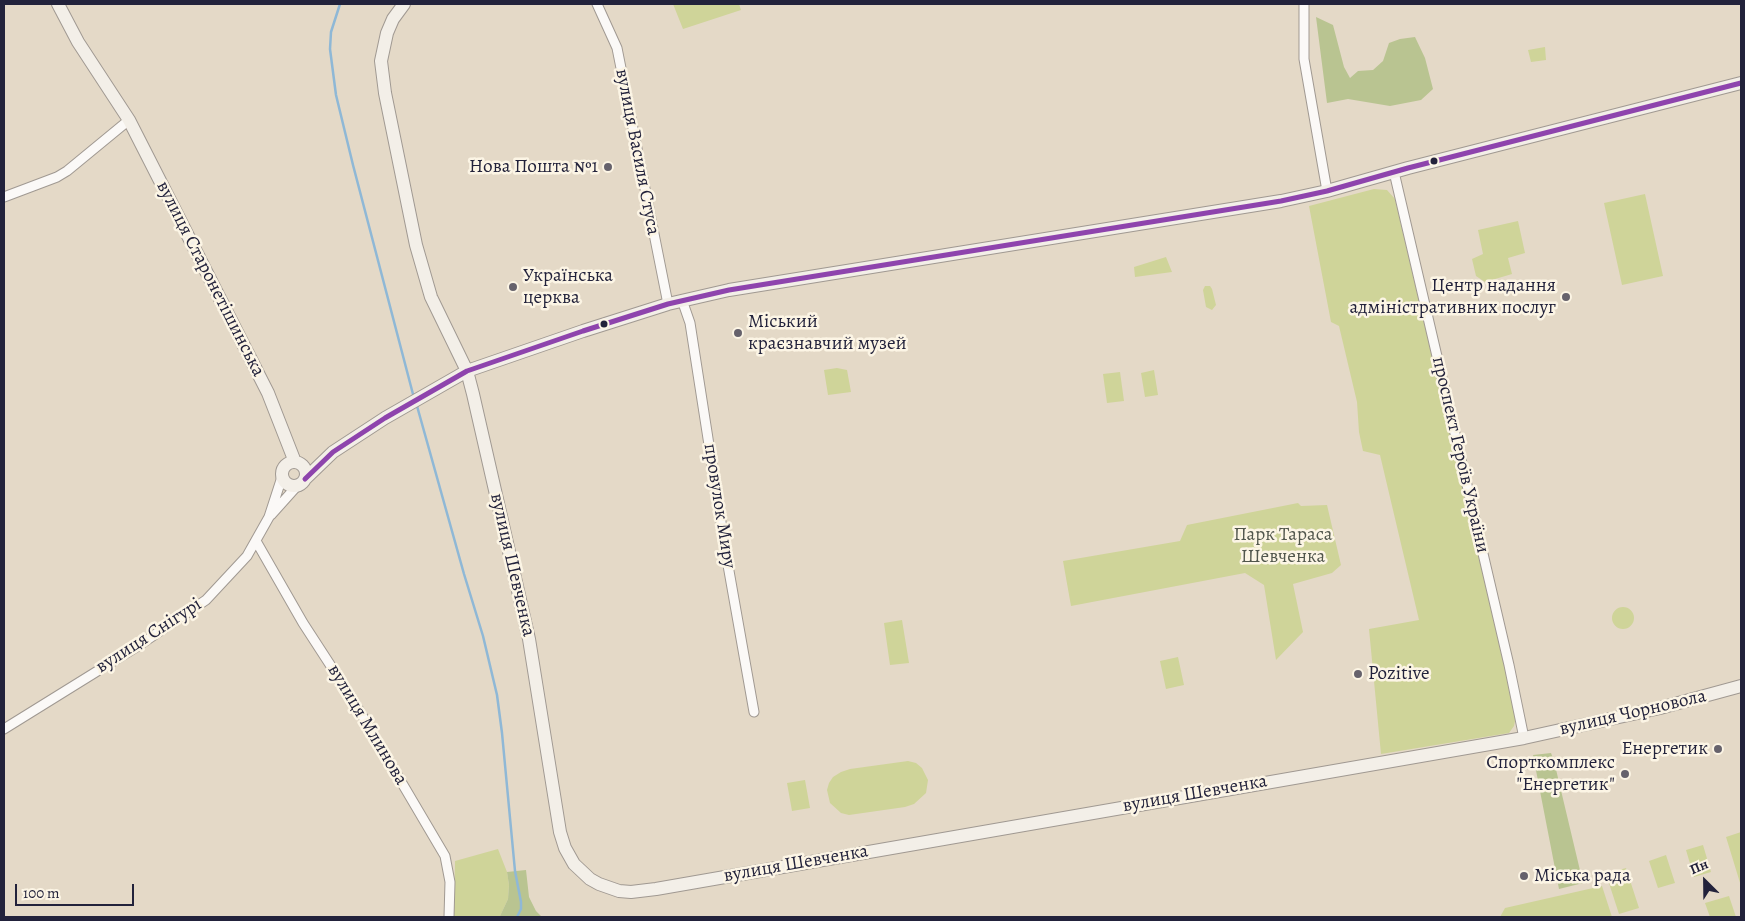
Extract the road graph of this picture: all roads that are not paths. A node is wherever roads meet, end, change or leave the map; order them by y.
1 (58, 4) edge
2 (404, 4) edge
3 (597, 4) edge
4 (1304, 4) edge
5 (1741, 83) edge
6 (129, 120) junction
7 (1394, 172) junction
8 (1327, 191) junction
9 (4, 198) edge
10 (682, 300) junction
11 (668, 304) junction
12 (467, 371) junction
13 (286, 440) junction
14 (333, 452) junction
15 (298, 463) junction
16 (282, 474) junction
17 (301, 482) junction
18 (269, 517) junction
19 (256, 541) junction
20 (1741, 686) edge
21 (754, 712) dead end
22 (4, 729) edge
23 (1524, 738) junction
24 (450, 917) edge

1 - 6 main road, вулиця Старонетішинська
2 - 12 main road, вулиця Шевченка
3 - 11 street, вулиця Василя Стуса
4 - 8 street
5 - 7 main road, вулиця Снігурі
6 - 9 street
6 - 13 main road, вулиця Старонетішинська
7 - 8 main road, вулиця Снігурі
7 - 23 street, проспект Героїв України
8 - 10 main road, вулиця Снігурі
10 - 11 main road, вулиця Снігурі
10 - 21 street, провулок Миру
11 - 12 main road, вулиця Снігурі
12 - 14 main road, вулиця Снігурі
12 - 23 main road, вулиця Шевченка
13 - 15 main road, вулиця Старонетішинська
13 - 16 main road
14 - 15 main road, вулиця Снігурі
14 - 17 main road, вулиця Снігурі
15 - 16 main road
15 - 17 main road
16 - 17 main road
16 - 18 street, вулиця Снігурі
17 - 18 street, вулиця Снігурі
18 - 19 street, вулиця Снігурі
19 - 22 street, вулиця Снігурі
19 - 24 street, вулиця Млинова
20 - 23 main road, вулиця Чорновола

